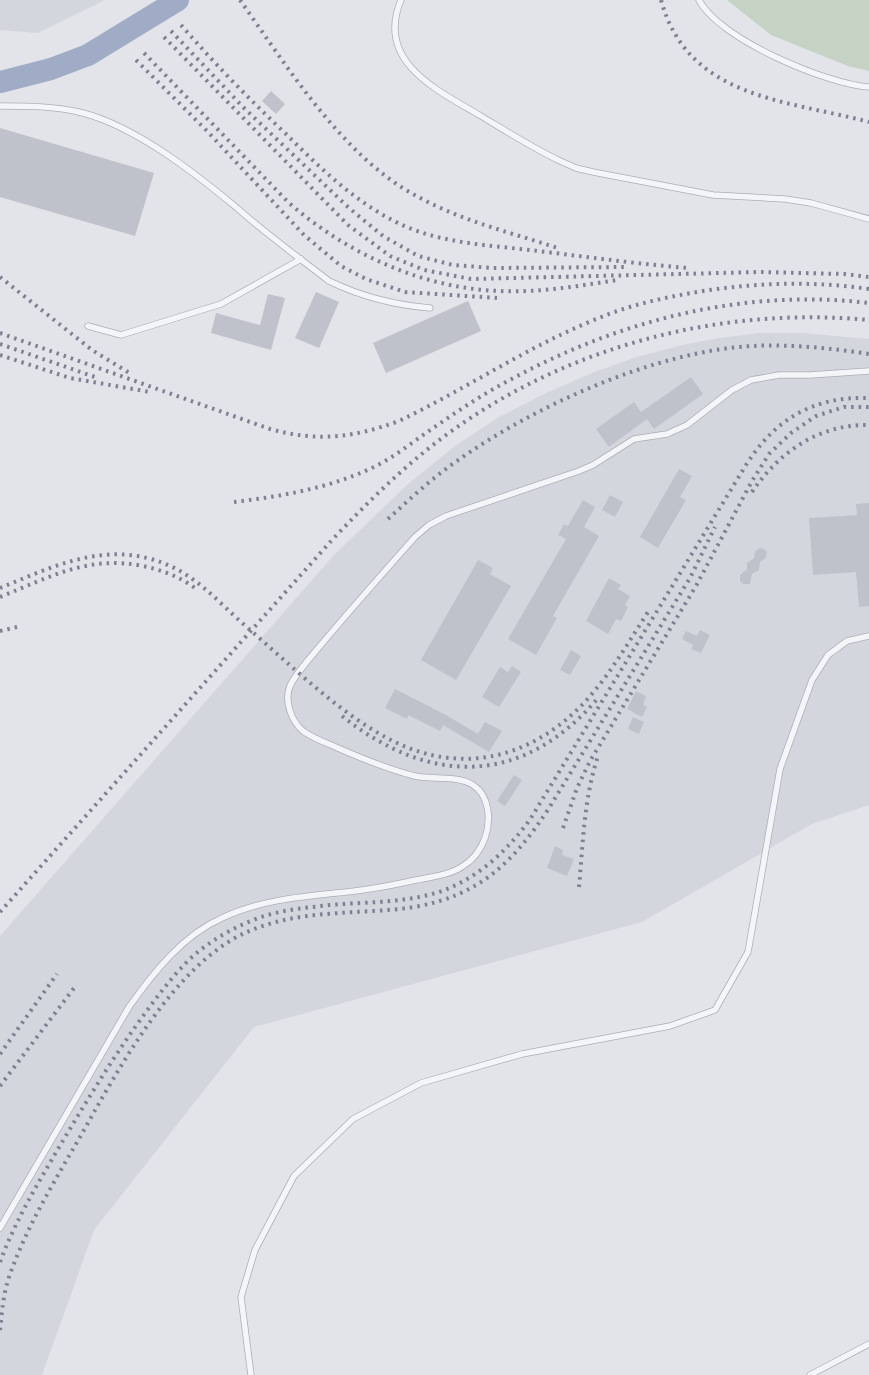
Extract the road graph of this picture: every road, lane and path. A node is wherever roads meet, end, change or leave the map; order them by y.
1 (401, 0) edge
2 (699, 0) edge
3 (869, 87) edge
4 (0, 106) edge
5 (869, 219) edge
6 (301, 259) junction
7 (430, 308) dead end
8 (88, 326) dead end
9 (869, 371) edge
10 (869, 636) edge
11 (0, 1228) edge
12 (869, 1344) edge
13 (251, 1375) edge
14 (810, 1375) edge

1 - 5 lane
2 - 3 lane
4 - 6 lane
6 - 7 lane
6 - 8 lane
9 - 11 lane
10 - 13 lane
12 - 14 lane

